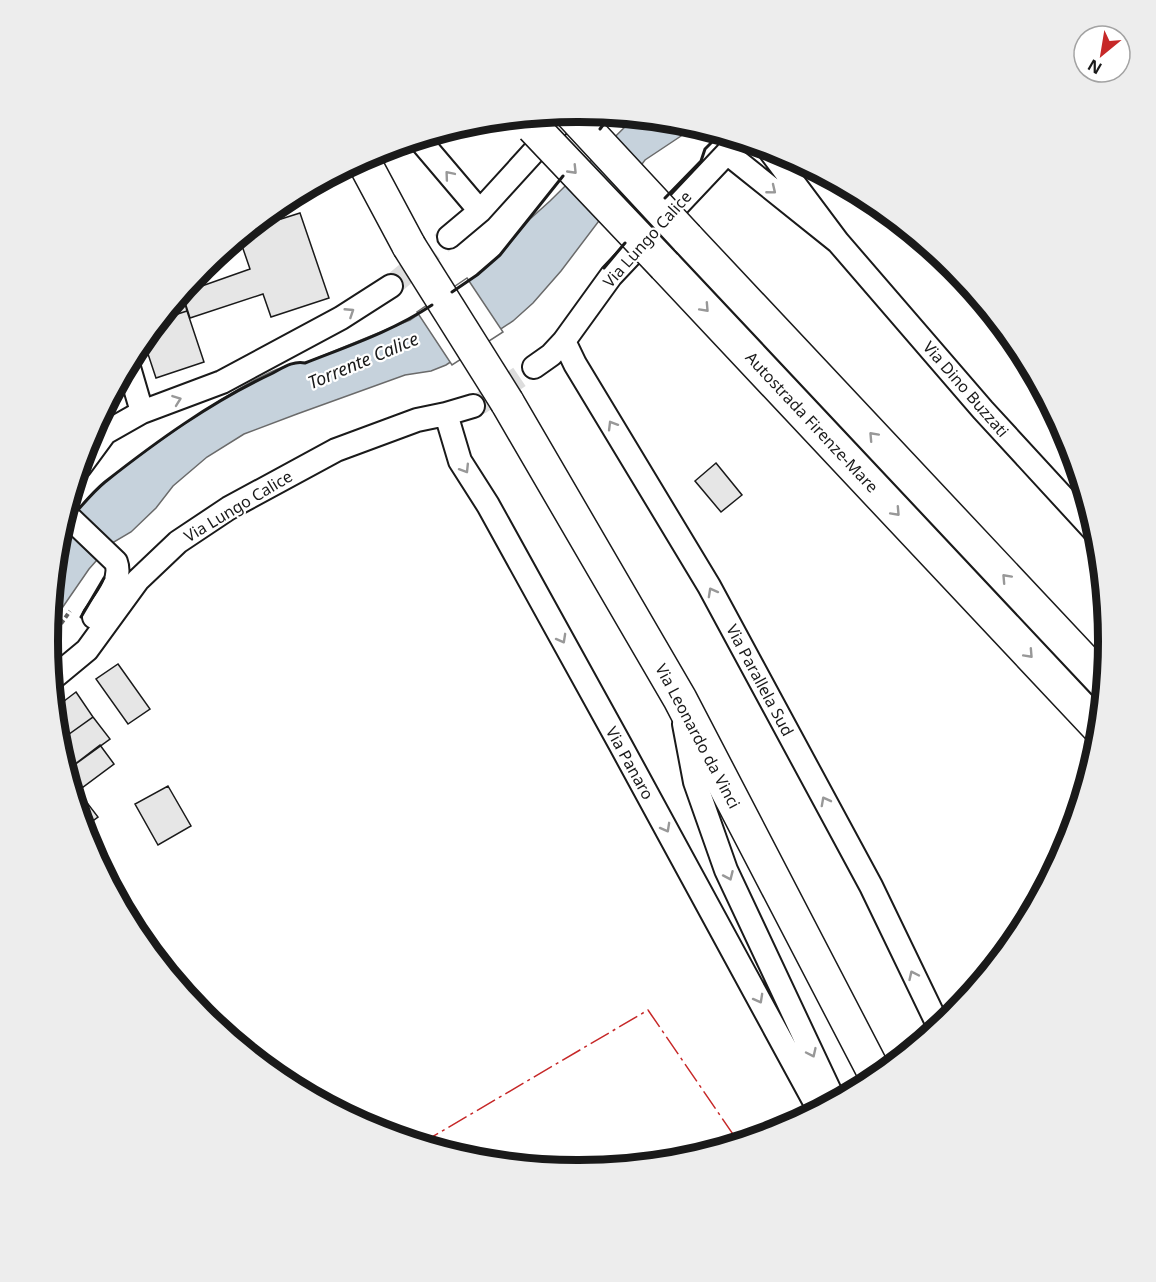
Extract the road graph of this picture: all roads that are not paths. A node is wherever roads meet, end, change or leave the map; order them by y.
1 (579, 122) edge
2 (560, 123) edge
3 (530, 124) edge
4 (424, 145) edge
5 (732, 146) edge
6 (778, 161) edge
7 (367, 167) edge
8 (351, 174) edge
9 (480, 211) junction
10 (449, 237) tunnel mouth
11 (838, 242) junction
12 (408, 244) junction
13 (391, 286) tunnel mouth
14 (564, 342) junction
15 (534, 367) tunnel mouth
16 (131, 376) edge
17 (473, 406) tunnel mouth
18 (142, 412) junction
19 (446, 414) junction
20 (106, 425) edge
21 (73, 519) edge
22 (1083, 519) edge
23 (60, 669) edge
24 (60, 672) edge
25 (1096, 674) edge
26 (680, 699) junction
27 (1091, 720) edge
28 (934, 1019) edge
29 (872, 1069) edge
30 (831, 1094) edge
31 (815, 1103) edge

25 -> 1 main road, bridge
2 - 9 street
3 -> 27 main road, Autostrada Firenze-Mare, bridge
9 -> 4 street
5 -> 11 street, Via Dino Buzzati
5 - 14 street, Via Lungo Calice
6 - 11 street, Via Dino Buzzati
7 - 12 main road
8 - 12 main road
9 - 10 street
11 - 22 street, Via Dino Buzzati
12 - 26 main road, Via Leonardo da Vinci, bridge
18 -> 13 street
14 - 15 street, Via Lungo Calice
28 -> 14 street, Via Parallela Sud
16 - 18 street
17 - 19 street, Via Lungo Calice
18 - 20 street
19 - 24 street, Via Lungo Calice
19 -> 31 street, Via Panaro
21 - 23 street
26 - 29 main road, Via Leonardo da Vinci
26 -> 30 street

